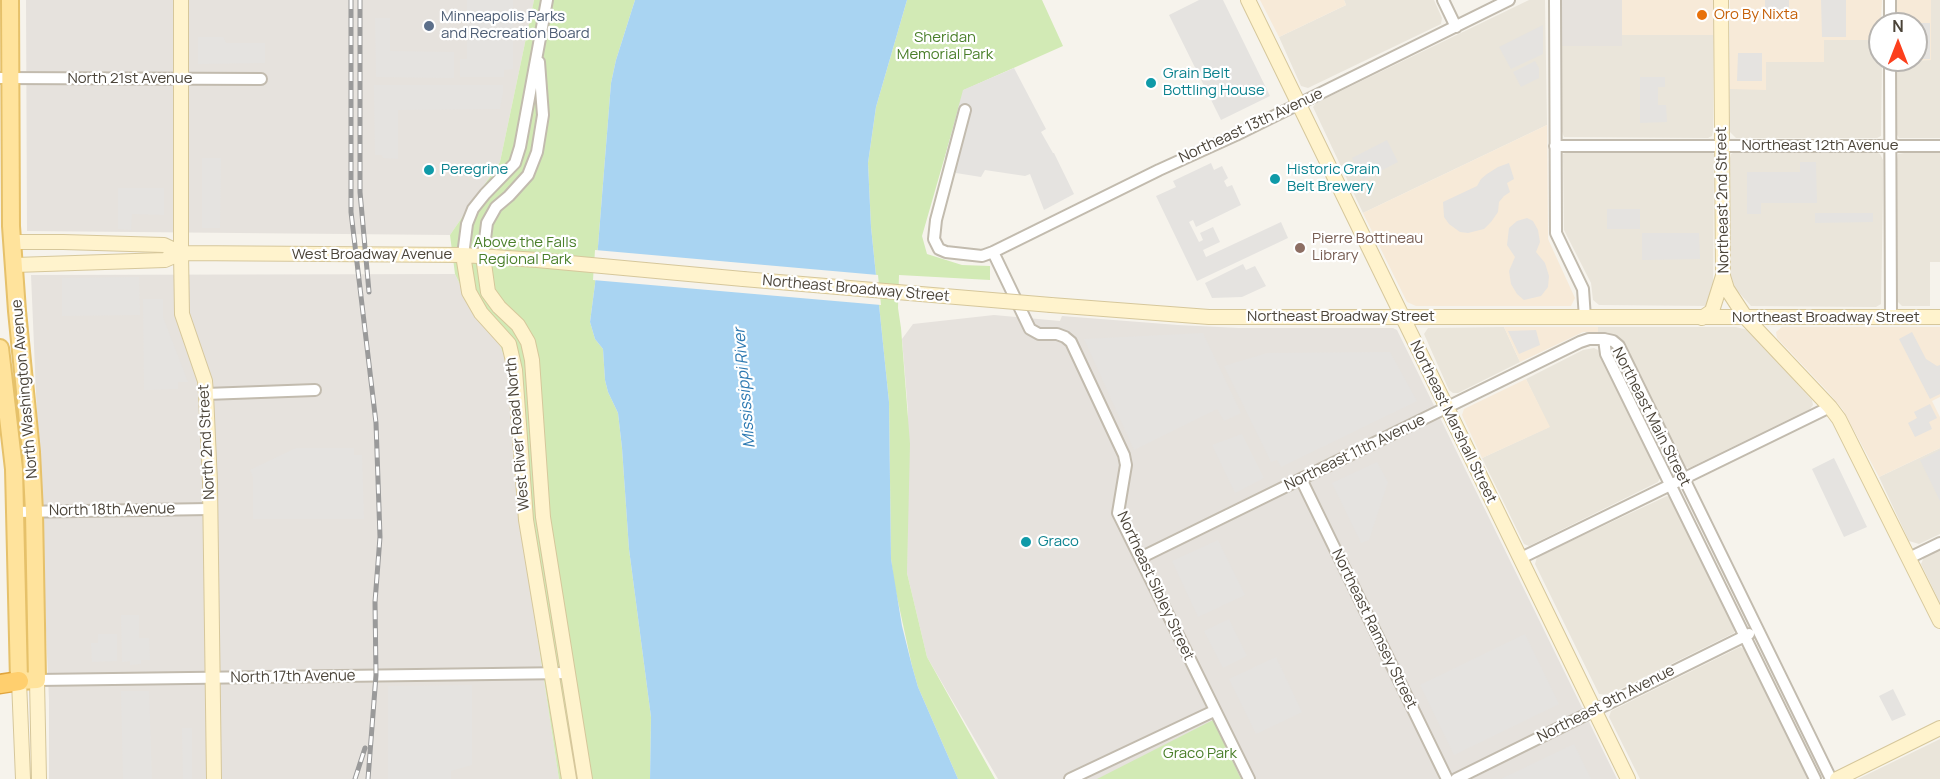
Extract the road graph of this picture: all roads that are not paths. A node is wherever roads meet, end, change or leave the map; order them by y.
1 (10, 0) edge
2 (182, 0) edge
3 (547, 0) edge
4 (1248, 0) edge
5 (1443, 0) edge
6 (1509, 0) edge
7 (1555, 0) edge
8 (1721, 0) edge
9 (1456, 27) junction
10 (538, 49) junction
11 (1890, 72) edge
12 (5, 78) edge
13 (261, 79) dead end
14 (182, 80) junction
15 (1298, 105) junction
16 (965, 110) dead end
17 (1555, 146) junction
18 (1722, 146) junction
19 (1890, 146) junction
20 (1940, 146) edge
21 (5, 242) edge
22 (993, 252) junction
23 (181, 253) junction
24 (463, 255) junction
25 (483, 256) junction
26 (7, 265) edge
27 (1723, 276) junction
28 (742, 279) joint
29 (1940, 317) edge
30 (1402, 318) junction
31 (1585, 318) junction
32 (1702, 318) junction
33 (1746, 318) junction
34 (1891, 318) junction
35 (1604, 339) junction
36 (0, 348) edge
37 (315, 390) dead end
38 (206, 394) junction
39 (1446, 407) junction
40 (1830, 407) junction
41 (1301, 479) junction
42 (1683, 480) junction
43 (1670, 486) junction
44 (210, 509) junction
45 (14, 512) junction
46 (34, 512) junction
47 (1940, 543) edge
48 (1140, 558) junction
49 (1521, 558) junction
50 (1909, 558) junction
51 (1940, 621) edge
52 (1757, 630) junction
53 (1745, 636) junction
54 (551, 673) junction
55 (568, 673) junction
56 (212, 678) junction
57 (28, 680) junction
58 (0, 684) edge
59 (1594, 710) junction
60 (1214, 711) junction
61 (1940, 729) edge
62 (23, 779) edge
63 (39, 779) edge
64 (214, 779) edge
65 (569, 779) edge
66 (585, 779) edge
67 (1070, 779) edge
68 (1249, 779) edge
69 (1447, 779) edge
70 (1456, 779) edge
71 (1628, 779) edge
72 (1815, 779) edge
73 (1831, 779) edge
74 (1837, 779) edge

1 - 12 main road, North Washington Avenue
2 - 14 street, North 2nd Street
3 - 10 street, West River Road North
4 - 15 street, Northeast Marshall Street
5 - 9 street
6 - 9 street, Northeast 13th Avenue
7 - 17 street
8 - 18 street, Northeast 2nd Street
9 - 15 street, Northeast 13th Avenue
10 - 24 street, West River Road North
10 - 25 street, West River Road North
11 - 19 street
12 - 14 street, North 21st Avenue
12 - 21 main road, North Washington Avenue
13 - 14 street, North 21st Avenue
14 - 23 street, North 2nd Street
15 - 22 street, Northeast 13th Avenue
15 - 30 street, Northeast Marshall Street
16 - 22 street
17 - 18 street, Northeast 12th Avenue
17 - 31 street
18 - 19 street, Northeast 12th Avenue
18 - 27 street, Northeast 2nd Street
19 - 20 street, Northeast 12th Avenue
19 - 34 street
21 - 23 street, West Broadway Avenue
21 - 26 main road, North Washington Avenue
22 - 48 street, Northeast Sibley Street
23 - 24 street, West Broadway Avenue
23 - 26 street, West Broadway Avenue
23 - 38 street, North 2nd Street
24 - 25 street, West Broadway Avenue
24 - 54 street, West River Road North
25 - 28 street, West Broadway Avenue
25 - 55 street, West River Road North
26 - 46 main road, North Washington Avenue
27 - 32 street
27 - 33 street, Northeast 2nd Street
28 - 30 street, Northeast Broadway Street, bridge
29 - 34 street, Northeast Broadway Street
30 - 31 street, Northeast Broadway Street
30 - 39 street, Northeast Marshall Street
31 - 32 street, Northeast Broadway Street
32 - 33 street, Northeast Broadway Street
33 - 34 street, Northeast Broadway Street
33 - 40 street, Northeast 2nd Street
35 - 39 street, Northeast 11th Avenue
35 - 42 street, Northeast Main Street
35 - 43 street, Northeast Main Street
36 - 45 main road, North Washington Avenue
37 - 38 street
38 - 44 street, North 2nd Street
39 - 41 street, Northeast 11th Avenue
39 - 49 street, Northeast Marshall Street
40 - 42 street
40 - 50 street, Northeast 2nd Street
41 - 48 street, Northeast 11th Avenue
41 - 69 street, Northeast Ramsey Street
42 - 43 street
42 - 52 street, Northeast Main Street
43 - 49 street
43 - 53 street, Northeast Main Street
44 - 46 street, North 18th Avenue
44 - 56 street, North 2nd Street
45 - 46 street, North 18th Avenue
45 - 57 main road, North Washington Avenue
46 - 57 main road, North Washington Avenue
47 - 50 street
48 - 60 street, Northeast Sibley Street
49 - 59 street, Northeast Marshall Street
50 - 51 street, Northeast 2nd Street
52 - 53 street, Northeast 9th Avenue
52 - 73 street, Northeast Main Street
53 - 59 street, Northeast 9th Avenue
53 - 72 street, Northeast Main Street
54 - 55 street, North 17th Avenue
54 - 56 street, North 17th Avenue
54 - 65 street, West River Road North
55 - 66 street, West River Road North
56 - 57 street, North 17th Avenue
56 - 64 street, North 2nd Street
57 - 58 highway
57 - 62 street, North Washington Avenue
57 - 63 street, North Washington Avenue
59 - 70 street, Northeast 9th Avenue
59 - 71 street, Northeast Marshall Street
60 - 67 street
60 - 68 street, Northeast Sibley Street
61 - 74 street

